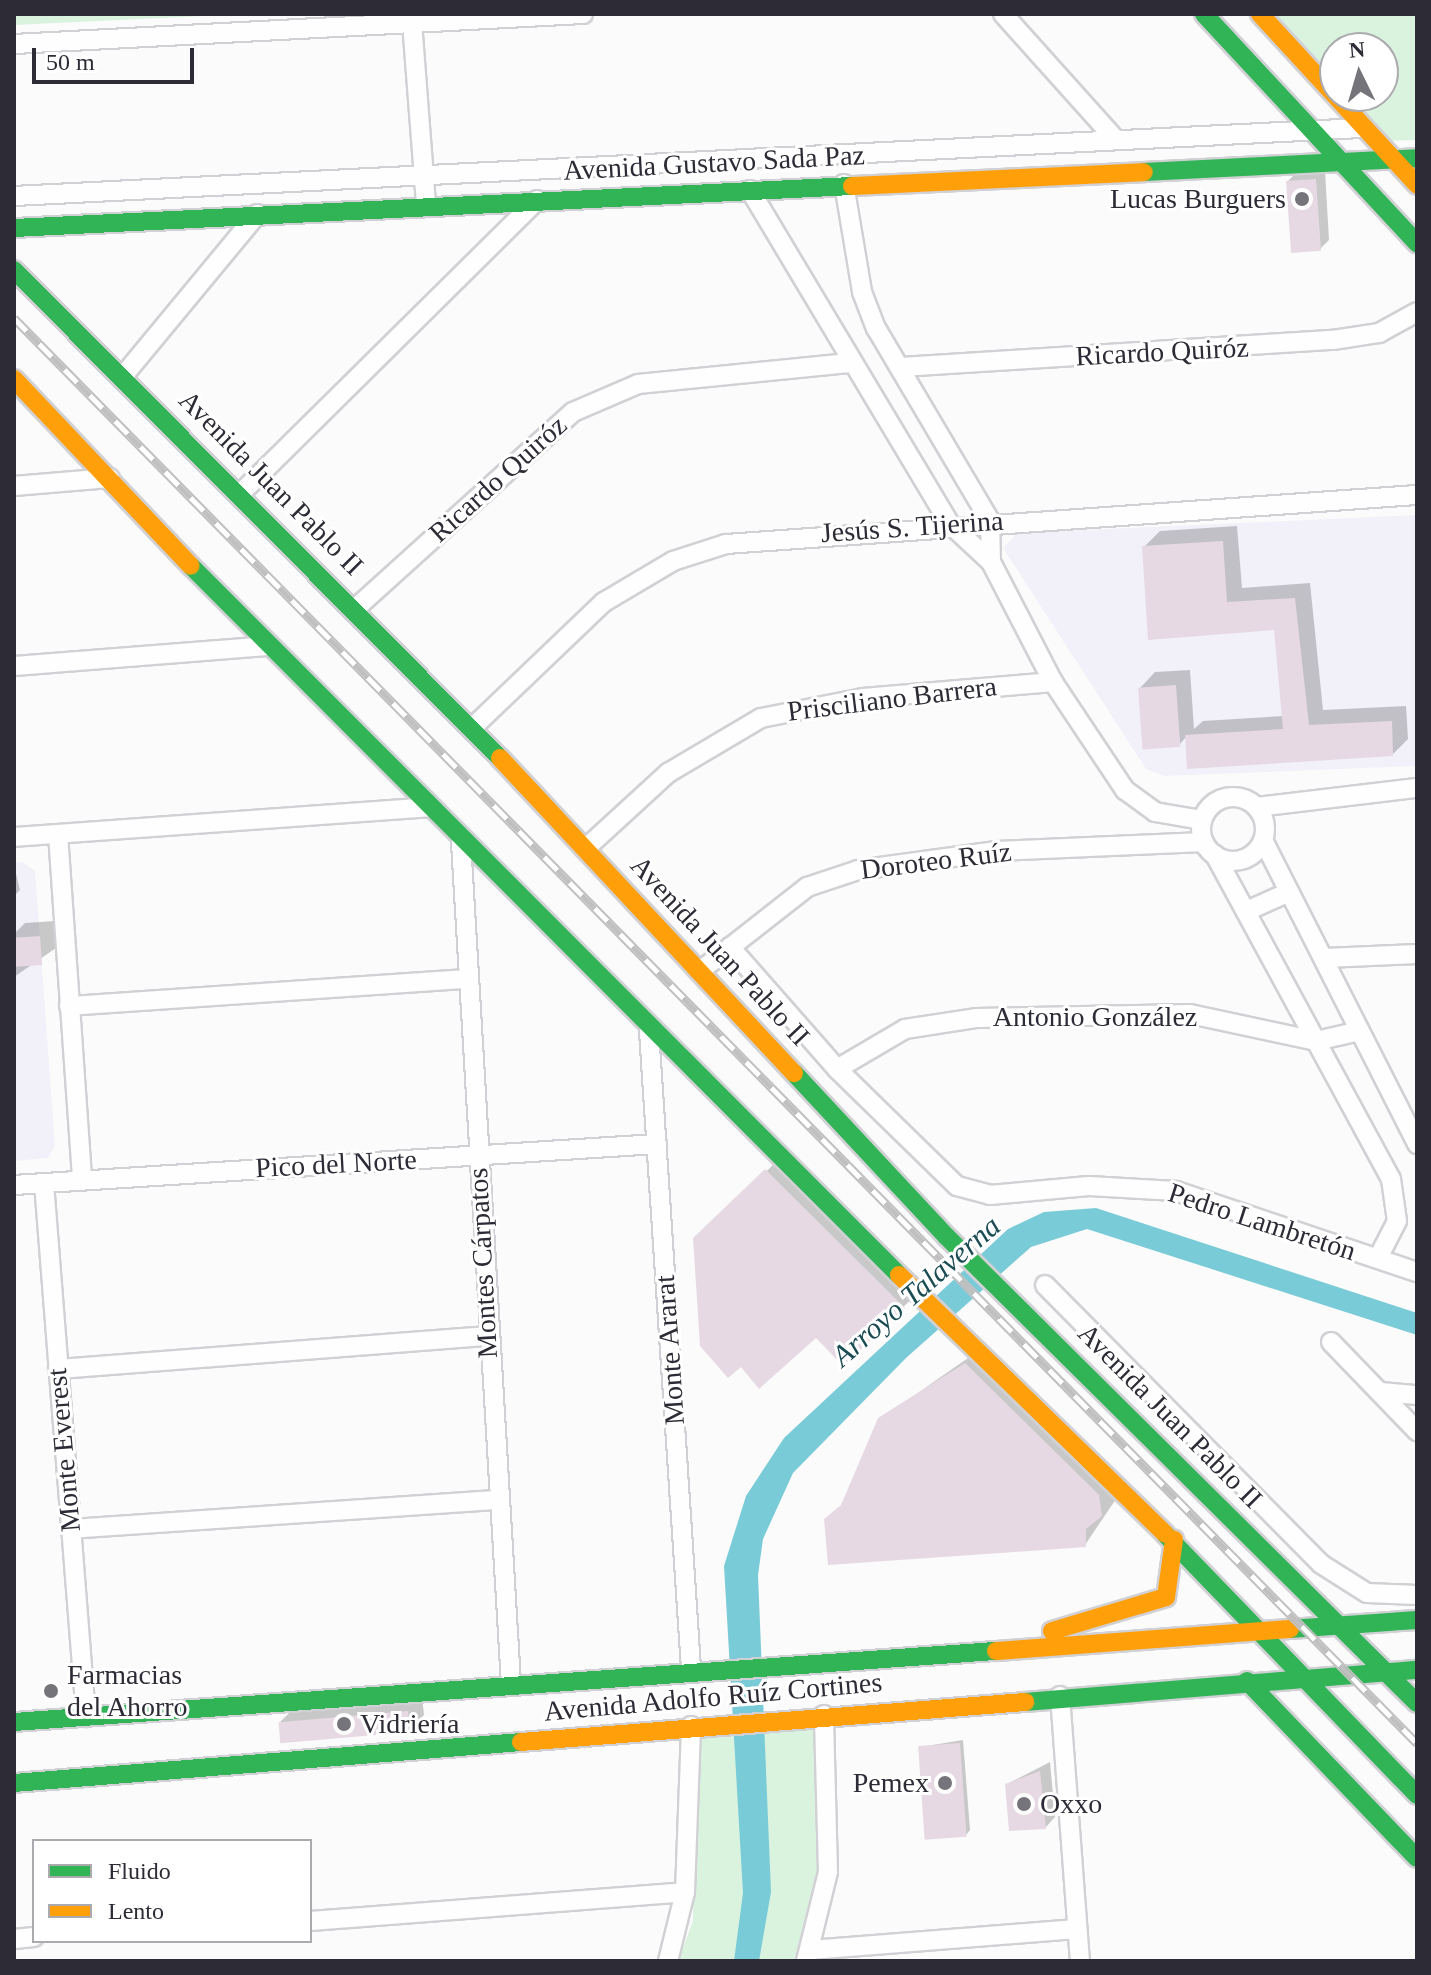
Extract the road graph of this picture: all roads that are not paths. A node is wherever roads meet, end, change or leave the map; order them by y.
1 (583, 14) edge
2 (1003, 14) edge
3 (1204, 14) edge
4 (1260, 14) edge
5 (510, 16) edge
6 (408, 18) edge
7 (14, 44) edge
8 (1362, 128) junction
9 (1309, 131) junction
10 (1116, 140) junction
11 (1335, 158) junction
12 (1417, 158) edge
13 (1393, 159) junction
14 (423, 170) junction
15 (844, 184) junction
16 (1417, 185) edge
17 (750, 190) junction
18 (14, 196) edge
19 (537, 200) junction
20 (426, 205) junction
21 (257, 214) junction
22 (14, 228) edge
23 (1417, 243) edge
24 (14, 270) edge
25 (1417, 312) edge
26 (849, 363) junction
27 (901, 367) junction
28 (124, 375) junction
29 (14, 379) edge
30 (110, 478) junction
31 (14, 486) edge
32 (242, 492) junction
33 (1417, 495) edge
34 (990, 521) junction
35 (950, 524) junction
36 (991, 562) junction
37 (356, 608) junction
38 (267, 646) junction
39 (14, 666) edge
40 (1053, 682) junction
41 (472, 728) junction
42 (1417, 788) edge
43 (430, 807) junction
44 (1257, 807) junction
45 (1202, 820) junction
46 (58, 834) junction
47 (14, 837) edge
48 (1263, 840) junction
49 (461, 842) junction
50 (585, 849) junction
51 (1210, 849) junction
52 (1289, 892) junction
53 (1249, 910) junction
54 (730, 947) junction
55 (1417, 954) edge
56 (1325, 958) junction
57 (700, 971) junction
58 (465, 979) junction
59 (69, 1006) junction
60 (649, 1031) junction
61 (1360, 1031) junction
62 (1316, 1041) junction
63 (837, 1069) junction
64 (1411, 1118) edge
65 (657, 1144) junction
66 (1417, 1144) edge
67 (477, 1155) junction
68 (82, 1179) junction
69 (44, 1183) junction
70 (14, 1185) edge
71 (1378, 1258) junction
72 (1417, 1272) edge
73 (1045, 1285) dead end
74 (486, 1336) junction
75 (1331, 1342) dead end
76 (58, 1369) junction
77 (1381, 1392) junction
78 (1417, 1395) edge
79 (1417, 1431) edge
80 (497, 1500) junction
81 (70, 1529) junction
82 (1174, 1540) junction
83 (1417, 1595) edge
84 (1417, 1620) edge
85 (1339, 1624) junction
86 (1262, 1628) junction
87 (947, 1654) junction
88 (691, 1669) junction
89 (1417, 1670) edge
90 (1384, 1671) junction
91 (1306, 1678) junction
92 (1247, 1681) junction
93 (511, 1683) junction
94 (1060, 1696) junction
95 (1417, 1703) edge
96 (824, 1715) junction
97 (86, 1717) junction
98 (14, 1722) edge
99 (691, 1726) junction
100 (14, 1783) edge
101 (1417, 1795) edge
102 (1417, 1858) edge
103 (685, 1892) junction
104 (312, 1921) edge
105 (1077, 1929) junction
106 (808, 1956) edge
107 (668, 1961) edge
108 (1080, 1961) edge

1 - 5 street
2 - 10 street
3 - 9 main road
4 - 8 main road
5 - 6 street
6 - 7 street
6 - 14 street
8 - 9 street, Avenida Gustavo Sada Paz
8 - 13 main road
9 - 10 street, Avenida Gustavo Sada Paz
9 - 11 main road
10 - 14 street, Avenida Gustavo Sada Paz
11 - 13 main road, Avenida Gustavo Sada Paz
11 - 15 main road, Avenida Gustavo Sada Paz
11 - 23 main road
12 - 13 main road, Avenida Gustavo Sada Paz
13 - 16 main road
14 - 18 street, Avenida Gustavo Sada Paz
14 - 20 street
15 - 17 main road, Avenida Gustavo Sada Paz
15 - 27 street
17 - 19 main road, Avenida Gustavo Sada Paz
17 - 26 street
19 - 20 main road, Avenida Gustavo Sada Paz
19 - 32 street
20 - 21 main road, Avenida Gustavo Sada Paz
21 - 22 main road, Avenida Gustavo Sada Paz
21 - 28 street
24 - 28 main road, Avenida Juan Pablo II
25 - 27 street, Ricardo Quiróz
26 - 35 street
26 - 37 street, Ricardo Quiróz
27 - 34 street
28 - 32 main road, Avenida Juan Pablo II
29 - 30 main road
30 - 31 street
30 - 38 main road
32 - 37 main road, Avenida Juan Pablo II
33 - 34 street, Jesús S. Tijerina
34 - 35 street, Jesús S. Tijerina
34 - 36 street
35 - 36 street
35 - 41 street, Jesús S. Tijerina
36 - 40 street
37 - 41 main road, Avenida Juan Pablo II
38 - 39 street
38 - 43 main road
40 - 45 street
40 - 50 street, Prisciliano Barrera
41 - 50 main road, Avenida Juan Pablo II
42 - 44 street
43 - 46 street
43 - 49 main road
44 - 45 street
44 - 48 street
45 - 51 street
46 - 47 street
46 - 59 street
48 - 51 street
48 - 52 street
49 - 58 street, Montes Cárpatos
49 - 60 main road
50 - 57 main road, Avenida Juan Pablo II
51 - 53 street
51 - 54 street, Doroteo Ruíz
52 - 53 street
52 - 56 street
53 - 62 street
54 - 57 street, Doroteo Ruíz
54 - 63 street, Pedro Lambretón
55 - 56 street
56 - 61 street
57 - 85 main road, Avenida Juan Pablo II
58 - 59 street
58 - 67 street, Montes Cárpatos
59 - 68 street
60 - 65 street, Monte Ararat
60 - 82 main road
61 - 62 street, Antonio González
61 - 64 street
62 - 63 street, Antonio González
62 - 71 street
63 - 71 street, Pedro Lambretón
64 - 66 street
65 - 67 street, Pico del Norte
65 - 88 street, Monte Ararat
67 - 68 street, Pico del Norte
67 - 74 street, Montes Cárpatos
68 - 69 street, Pico del Norte
69 - 70 street, Pico del Norte
69 - 76 street, Monte Everest
71 - 72 street, Pedro Lambretón
73 - 83 street
74 - 76 street
74 - 80 street, Montes Cárpatos
75 - 77 street
76 - 81 street, Monte Everest
77 - 78 street
77 - 79 street
80 - 81 street
80 - 93 street, Montes Cárpatos
81 - 97 street, Monte Everest
82 - 86 main road
82 - 87 main road
84 - 85 main road, Avenida Adolfo Ruíz Cortines
85 - 86 main road, Avenida Adolfo Ruíz Cortines
85 - 90 main road, Avenida Juan Pablo II
86 - 87 main road, Avenida Adolfo Ruíz Cortines
86 - 91 main road
87 - 88 main road, Avenida Adolfo Ruíz Cortines
88 - 93 main road, Avenida Adolfo Ruíz Cortines
89 - 90 main road, Avenida Adolfo Ruíz Cortines
90 - 91 main road, Avenida Adolfo Ruíz Cortines
90 - 95 main road, Avenida Juan Pablo II
91 - 92 main road, Avenida Adolfo Ruíz Cortines
91 - 101 main road
92 - 94 main road, Avenida Adolfo Ruíz Cortines
92 - 102 main road
93 - 97 main road, Avenida Adolfo Ruíz Cortines
94 - 96 main road, Avenida Adolfo Ruíz Cortines
94 - 105 street
96 - 99 main road, Avenida Adolfo Ruíz Cortines
96 - 106 street
97 - 98 main road, Avenida Adolfo Ruíz Cortines
99 - 100 main road, Avenida Adolfo Ruíz Cortines
99 - 103 street
103 - 104 street
103 - 107 street
105 - 106 street
105 - 108 street

